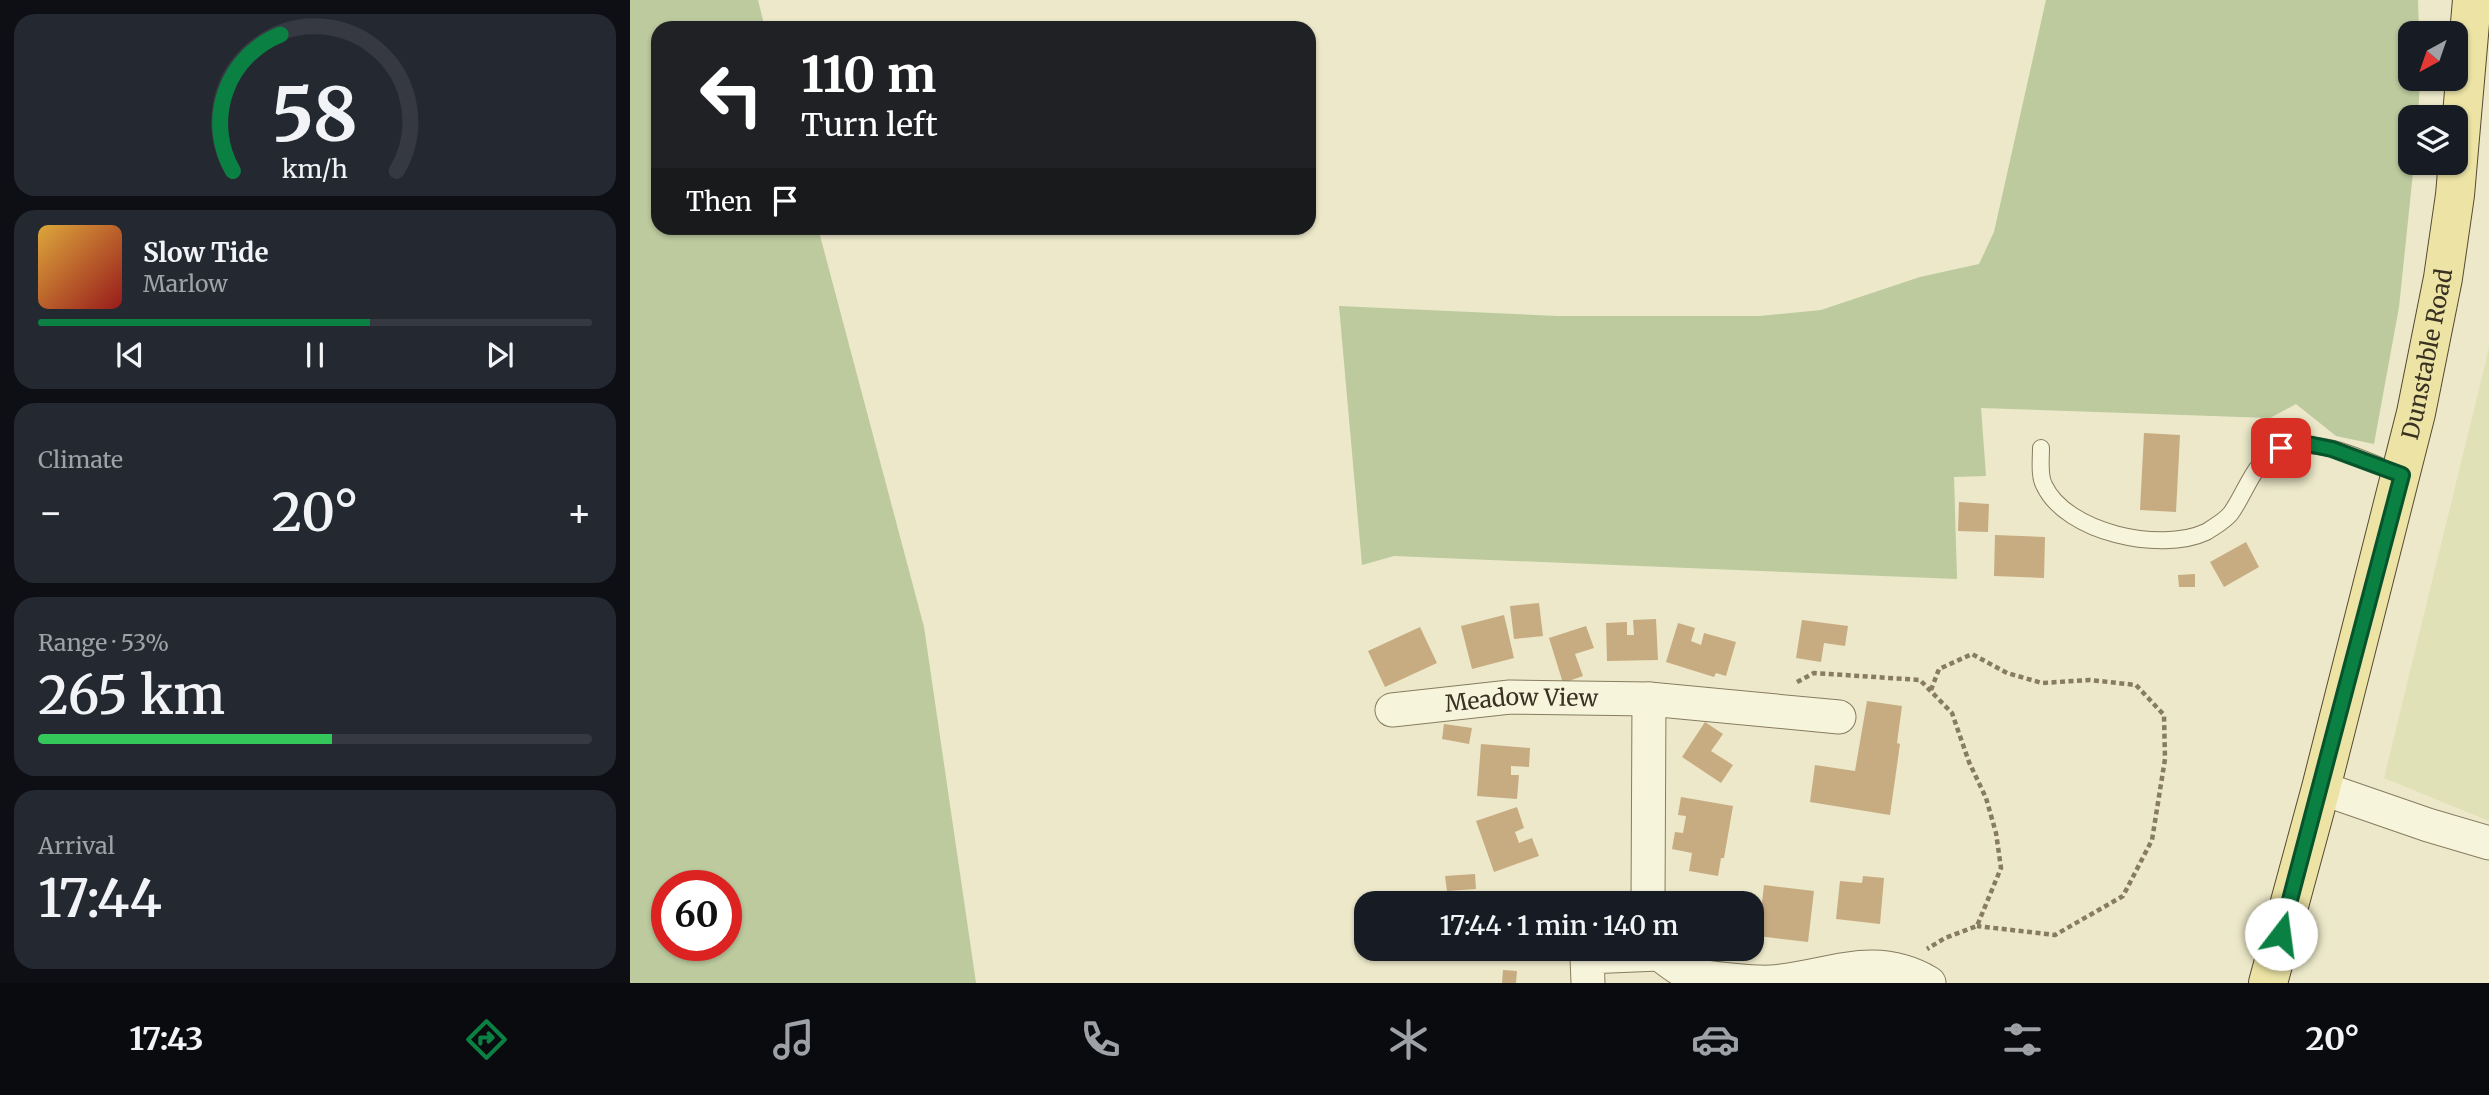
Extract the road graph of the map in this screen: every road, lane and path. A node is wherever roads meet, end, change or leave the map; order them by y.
1 (2472, 0) edge
2 (2040, 448) dead end
3 (2402, 475) junction
4 (1931, 690) junction
5 (1649, 699) junction
6 (1392, 710) dead end
7 (1790, 712) junction
8 (1839, 716) dead end
9 (2321, 788) junction
10 (2484, 845) edge
11 (1648, 891) edge
12 (1978, 926) junction
13 (1587, 961) edge
14 (1671, 961) edge
15 (1923, 979) edge
16 (1588, 983) edge
17 (2268, 983) edge

1 - 3 main road, Dunstable Road
2 - 3 lane
3 - 9 main road, Dunstable Road
4 - 7 path
4 - 12 path
4 - 12 path
5 - 6 street, Meadow View
5 - 7 street, Meadow View
5 - 11 street
7 - 8 street, Meadow View
9 - 10 street
9 - 17 main road, Dunstable Road
12 - 15 path
13 - 16 street
14 - 15 street

